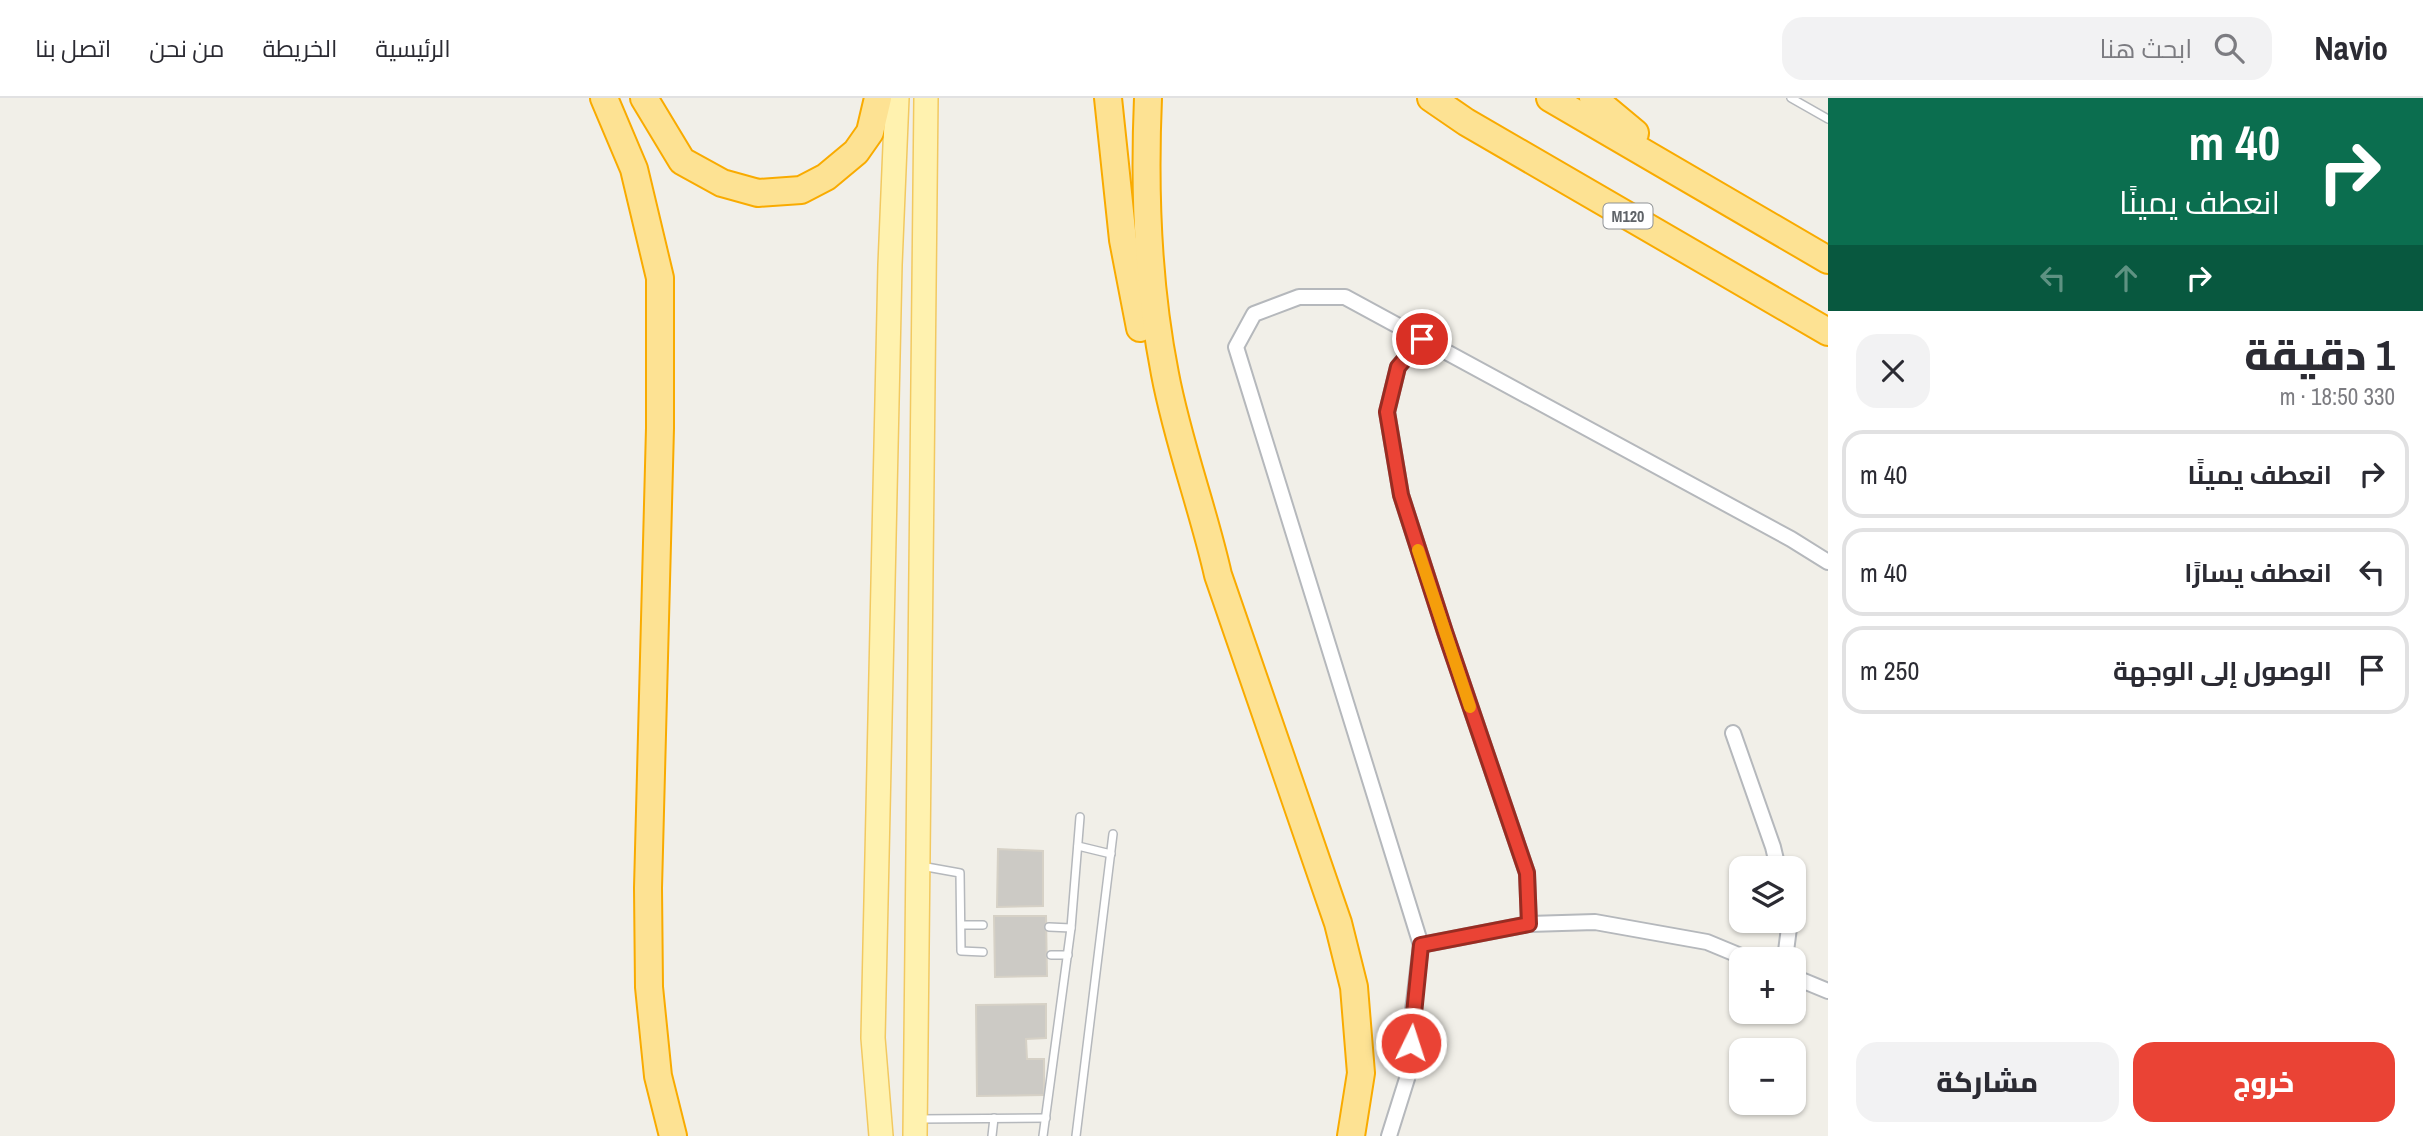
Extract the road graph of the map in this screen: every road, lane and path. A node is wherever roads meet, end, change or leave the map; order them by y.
1 (604, 98) edge
2 (644, 98) edge
3 (878, 98) edge
4 (897, 98) edge
5 (926, 98) edge
6 (1108, 98) edge
7 (1148, 98) edge
8 (1430, 98) edge
9 (1550, 98) edge
10 (1593, 98) edge
11 (1791, 98) edge
12 (1828, 119) edge
13 (1760, 221) junction
14 (1828, 260) edge
15 (1828, 332) edge
16 (1422, 339) junction
17 (1828, 562) edge
18 (1218, 575) junction
19 (1733, 733) dead end
20 (1080, 817) dead end
21 (1114, 834) dead end
22 (1078, 846) junction
23 (1111, 854) junction
24 (1775, 856) edge
25 (919, 866) junction
26 (1529, 924) junction
27 (962, 925) junction
28 (983, 925) dead end
29 (1049, 928) dead end
30 (1071, 928) junction
31 (1421, 945) junction
32 (1729, 951) edge
33 (983, 952) dead end
34 (1051, 955) dead end
35 (1068, 955) junction
36 (1806, 982) edge
37 (1828, 991) edge
38 (993, 1118) junction
39 (1046, 1118) junction
40 (915, 1128) edge
41 (673, 1136) edge
42 (881, 1136) edge
43 (992, 1136) edge
44 (1043, 1136) edge
45 (1076, 1136) edge
46 (1351, 1136) edge
47 (1389, 1136) edge

1 - 41 highway
2 - 3 highway
4 - 42 main road
5 - 25 main road
6 - 18 highway
7 - 18 highway
8 - 15 highway, M120
9 - 13 highway
10 - 13 highway
11 - 12 lane
13 - 14 highway
16 - 17 street
16 - 26 street
16 - 31 street
18 - 46 highway
19 - 24 street
20 - 22 lane
21 - 23 lane
22 - 23 lane
22 - 30 lane
23 - 45 lane
25 - 27 lane
25 - 40 main road
26 - 31 street
26 - 32 street
27 - 28 lane
27 - 33 lane
29 - 30 lane
30 - 35 lane
31 - 47 street
34 - 35 lane
35 - 39 lane
36 - 37 street
38 - 39 lane
38 - 40 lane
38 - 43 lane
39 - 44 lane

